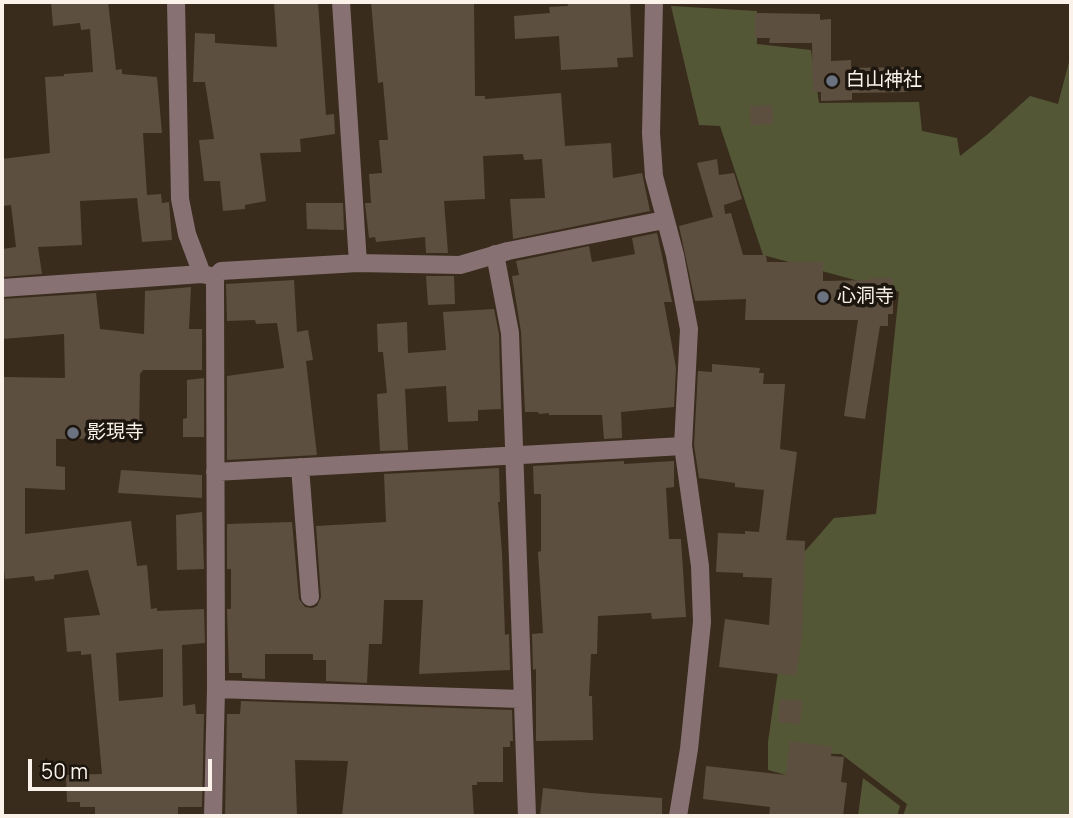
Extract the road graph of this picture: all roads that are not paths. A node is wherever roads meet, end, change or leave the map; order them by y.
1 (176, 2) edge
2 (341, 2) edge
3 (654, 2) edge
4 (664, 220) junction
5 (495, 254) junction
6 (358, 263) junction
7 (208, 276) junction
8 (2, 288) edge
9 (683, 446) junction
10 (516, 456) junction
11 (300, 467) junction
12 (215, 471) junction
13 (310, 597) dead end
14 (216, 689) junction
15 (521, 699) junction
16 (213, 816) edge
17 (527, 816) edge
18 (678, 816) edge

1 - 7 street
2 - 6 street
3 - 4 street
4 - 5 street
4 - 9 street
5 - 6 street
5 - 10 street
6 - 7 street
7 - 8 street
7 - 12 street
9 - 10 street
9 - 18 street
10 - 11 street
10 - 15 street
11 - 12 street
11 - 13 street
12 - 14 street
14 - 15 street
14 - 16 street
15 - 17 street

